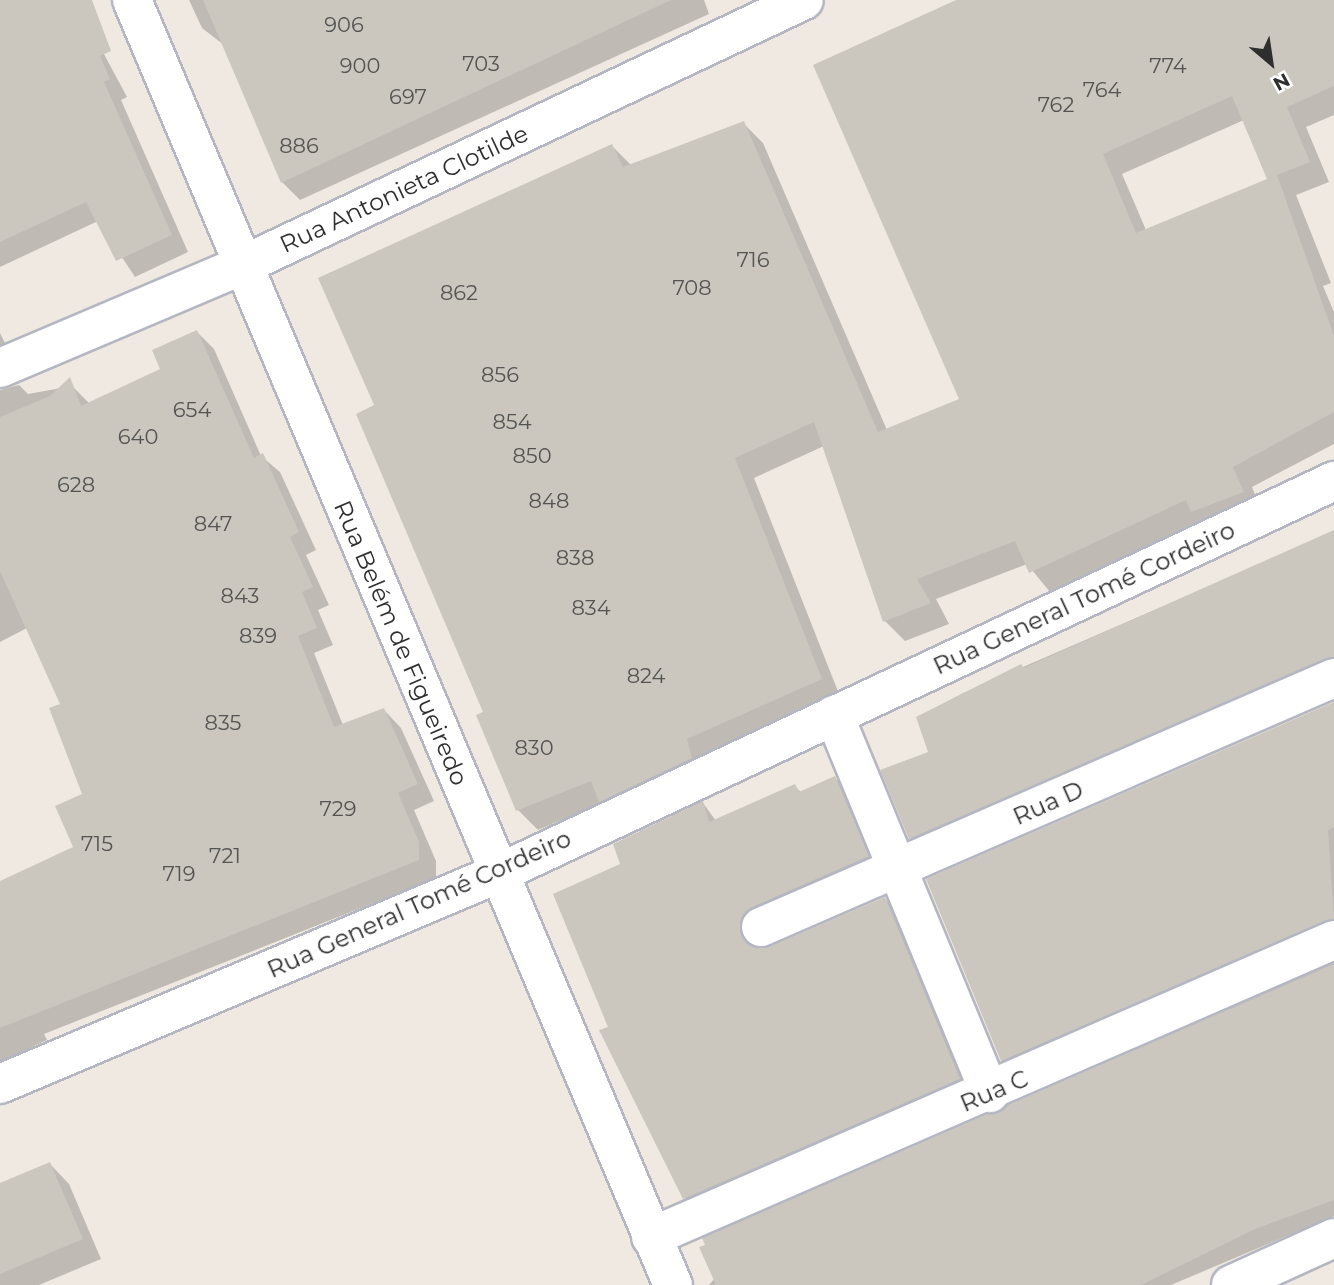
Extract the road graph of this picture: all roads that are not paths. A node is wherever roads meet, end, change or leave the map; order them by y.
1 (132, 0) edge
2 (804, 0) edge
3 (243, 265) junction
4 (0, 368) edge
5 (1334, 481) edge
6 (1334, 678) edge
7 (834, 715) junction
8 (898, 868) junction
9 (497, 874) junction
10 (761, 927) dead end
11 (1334, 940) edge
12 (0, 1084) edge
13 (990, 1093) junction
14 (651, 1237) junction
15 (1334, 1238) edge
16 (673, 1285) edge
17 (1231, 1285) edge

1 - 3 street, Rua Belém de Figueiredo
2 - 3 street, Rua Antonieta Clotilde
3 - 4 street, Rua Antonieta Clotilde
3 - 9 street, Rua Belém de Figueiredo
5 - 7 street, Rua General Tomé Cordeiro
6 - 8 street, Rua D
7 - 8 street
7 - 9 street, Rua General Tomé Cordeiro
8 - 10 street, Rua D
8 - 13 street
9 - 12 street, Rua General Tomé Cordeiro
9 - 14 street, Rua Belém de Figueiredo
11 - 13 street, Rua C
13 - 14 street, Rua C
14 - 16 street, Rua Belém de Figueiredo
15 - 17 street

